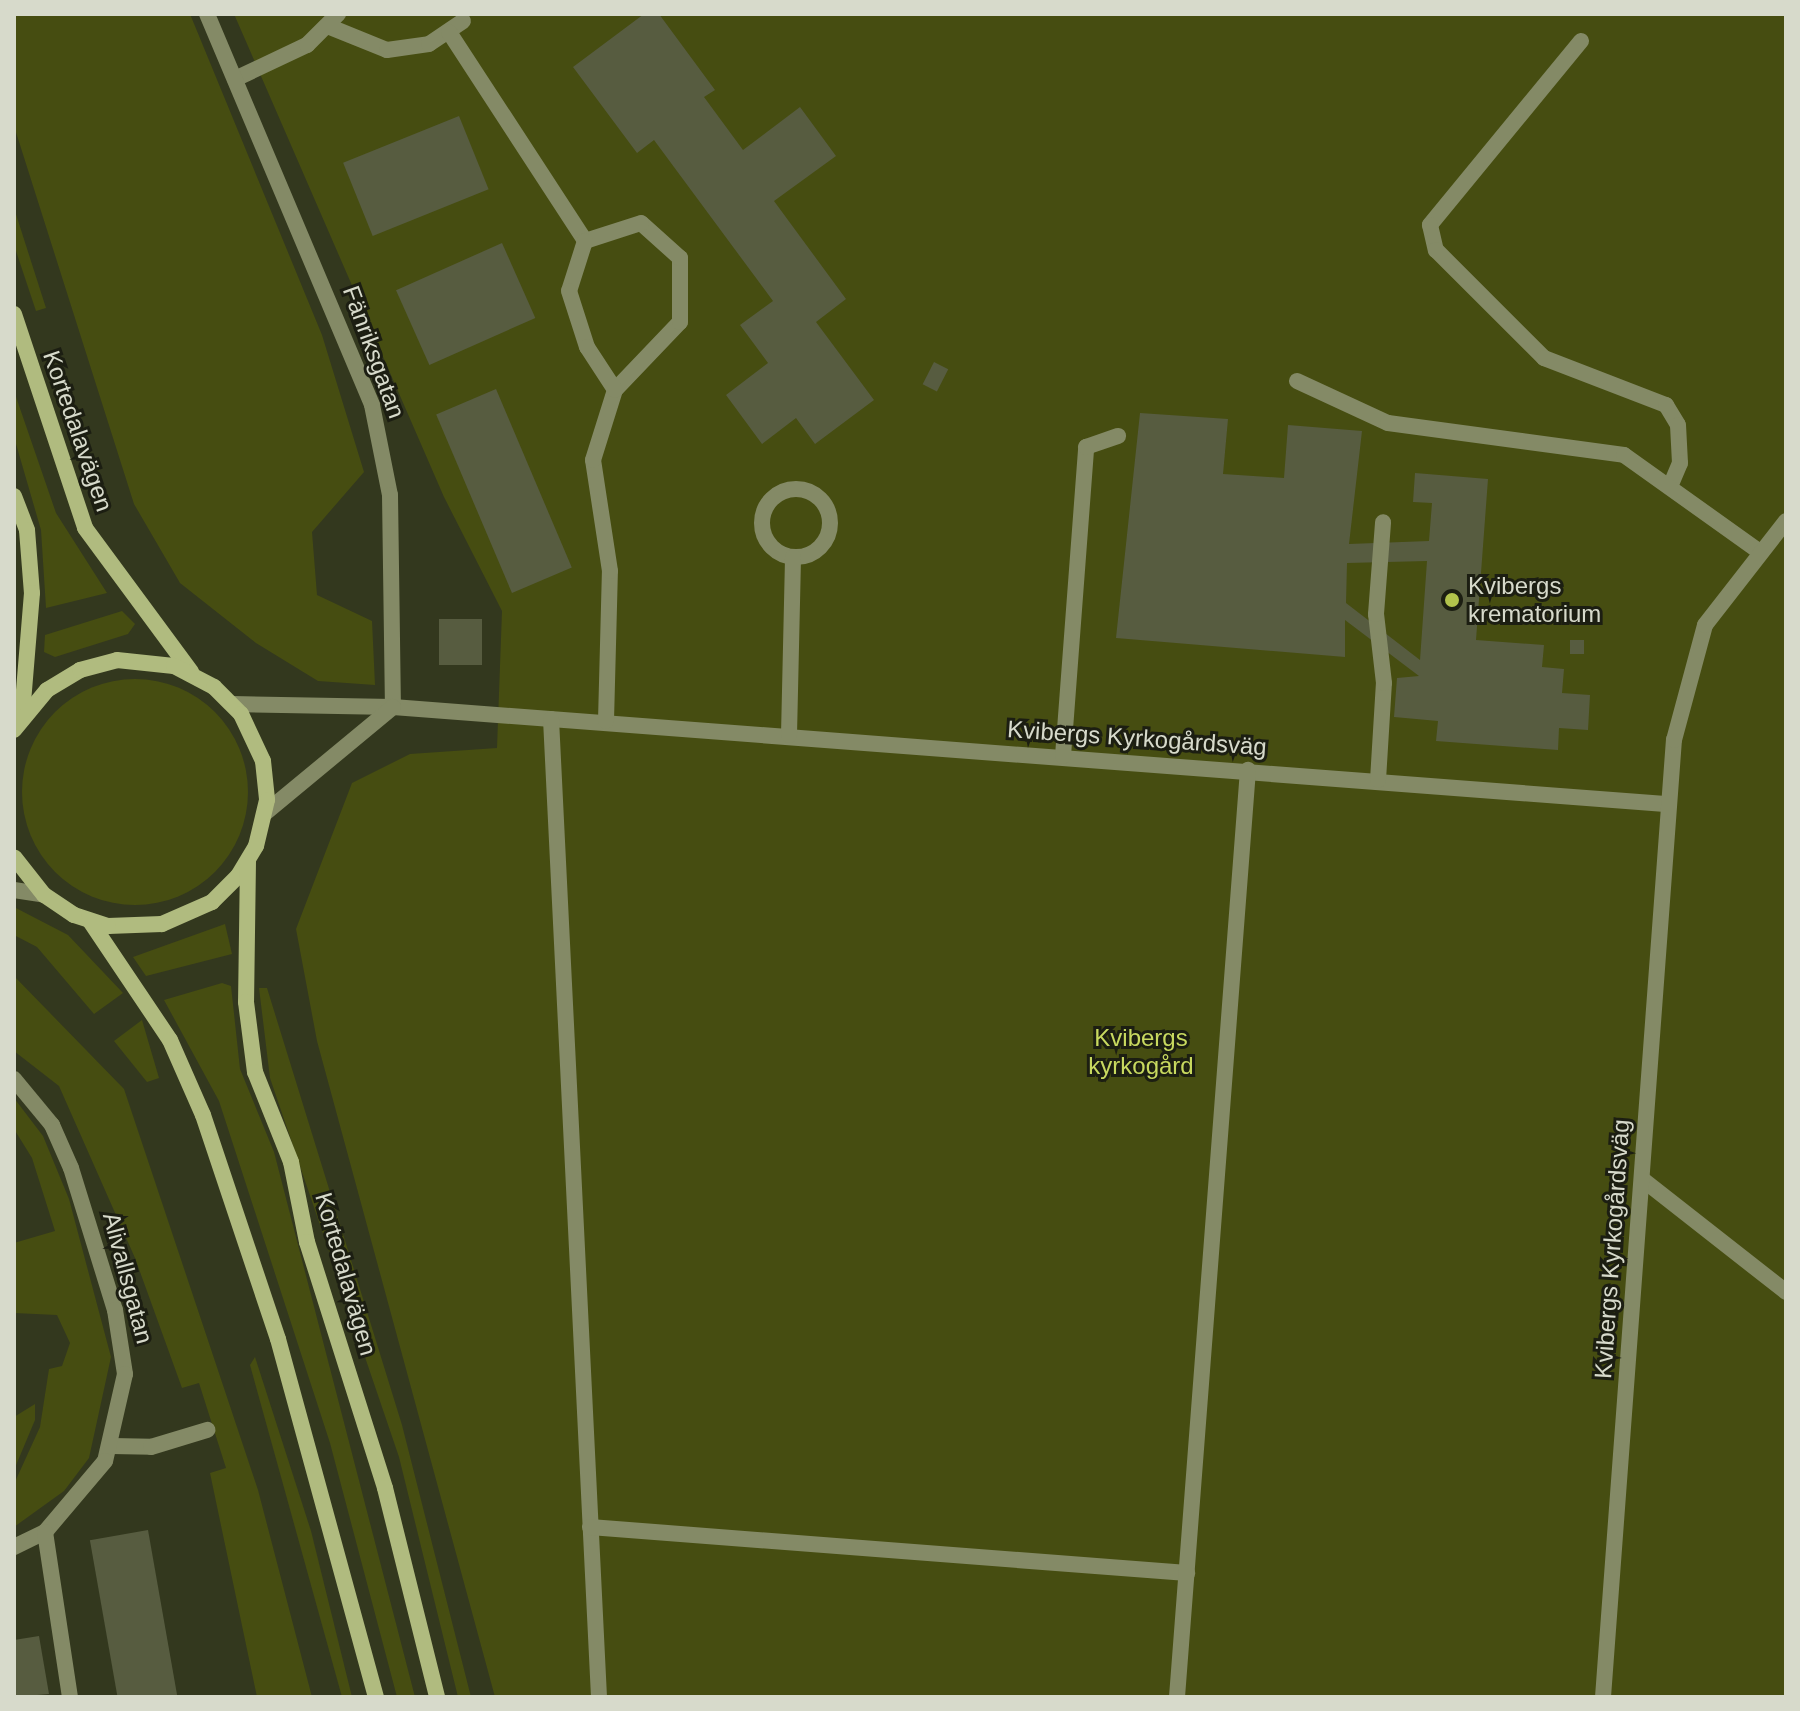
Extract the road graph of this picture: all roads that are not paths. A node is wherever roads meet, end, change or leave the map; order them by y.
1 (207, 14) edge
2 (334, 20) edge
3 (463, 21) dead end
4 (449, 32) junction
5 (1581, 41) dead end
6 (235, 79) junction
7 (585, 241) junction
8 (14, 314) edge
9 (1297, 381) dead end
10 (615, 390) junction
11 (1118, 436) dead end
12 (1670, 486) junction
13 (14, 496) edge
14 (1786, 521) edge
15 (1383, 522) dead end
16 (1760, 552) junction
17 (793, 557) junction
18 (192, 673) junction
19 (232, 704) junction
20 (393, 707) junction
21 (551, 719) junction
22 (606, 721) junction
23 (18, 724) edge
24 (789, 735) junction
25 (1063, 756) junction
26 (1248, 770) junction
27 (1378, 780) junction
28 (1665, 804) junction
29 (265, 813) junction
30 (14, 857) edge
31 (248, 861) junction
32 (14, 890) edge
33 (44, 895) junction
34 (90, 921) junction
35 (14, 1079) edge
36 (1642, 1179) junction
37 (1783, 1284) edge
38 (207, 1430) dead end
39 (112, 1446) junction
40 (590, 1527) junction
41 (45, 1532) junction
42 (14, 1547) edge
43 (1187, 1573) junction
44 (70, 1697) edge
45 (376, 1697) edge
46 (437, 1697) edge
47 (599, 1697) edge
48 (1177, 1697) edge
49 (1603, 1697) edge

1 - 6 street, Fänriksgatan
2 - 4 street
2 - 6 street
3 - 4 street
4 - 7 street
5 - 12 street
6 - 20 street, Fänriksgatan
7 - 10 street
7 - 10 street
8 - 18 main road, Kortedalavägen
9 - 12 street
10 - 22 street
11 - 25 street
12 - 16 street
13 - 23 main road, Kortedalavägen
14 - 16 street, Kvibergs Kyrkogårdsväg
15 - 27 street
16 - 28 street, Kvibergs Kyrkogårdsväg
17 - 17 street
17 - 24 street
18 - 19 main road, Kortedalavägen
18 - 23 main road, Kortedalavägen
19 - 20 street, Kvibergs Kyrkogårdsväg
19 - 29 main road, Kortedalavägen
20 - 21 street, Kvibergs Kyrkogårdsväg
20 - 29 street
21 - 22 street, Kvibergs Kyrkogårdsväg
21 - 40 street
22 - 24 street, Kvibergs Kyrkogårdsväg
24 - 25 street, Kvibergs Kyrkogårdsväg
25 - 26 street, Kvibergs Kyrkogårdsväg
26 - 27 street, Kvibergs Kyrkogårdsväg
26 - 43 street
27 - 28 street, Kvibergs Kyrkogårdsväg
28 - 36 street, Kvibergs Kyrkogårdsväg
29 - 31 main road, Kortedalavägen
30 - 33 main road, Kortedalavägen
31 - 34 main road, Kortedalavägen
31 - 46 main road, Kortedalavägen
32 - 33 street
33 - 34 main road, Kortedalavägen
34 - 45 main road, Kortedalavägen
35 - 39 street, Alivallsgatan
36 - 37 street
36 - 49 street, Kvibergs Kyrkogårdsväg
38 - 39 street
39 - 41 street, Alivallsgatan
40 - 43 street
40 - 47 street
41 - 42 street, Alivallsgatan
41 - 44 street
43 - 48 street

